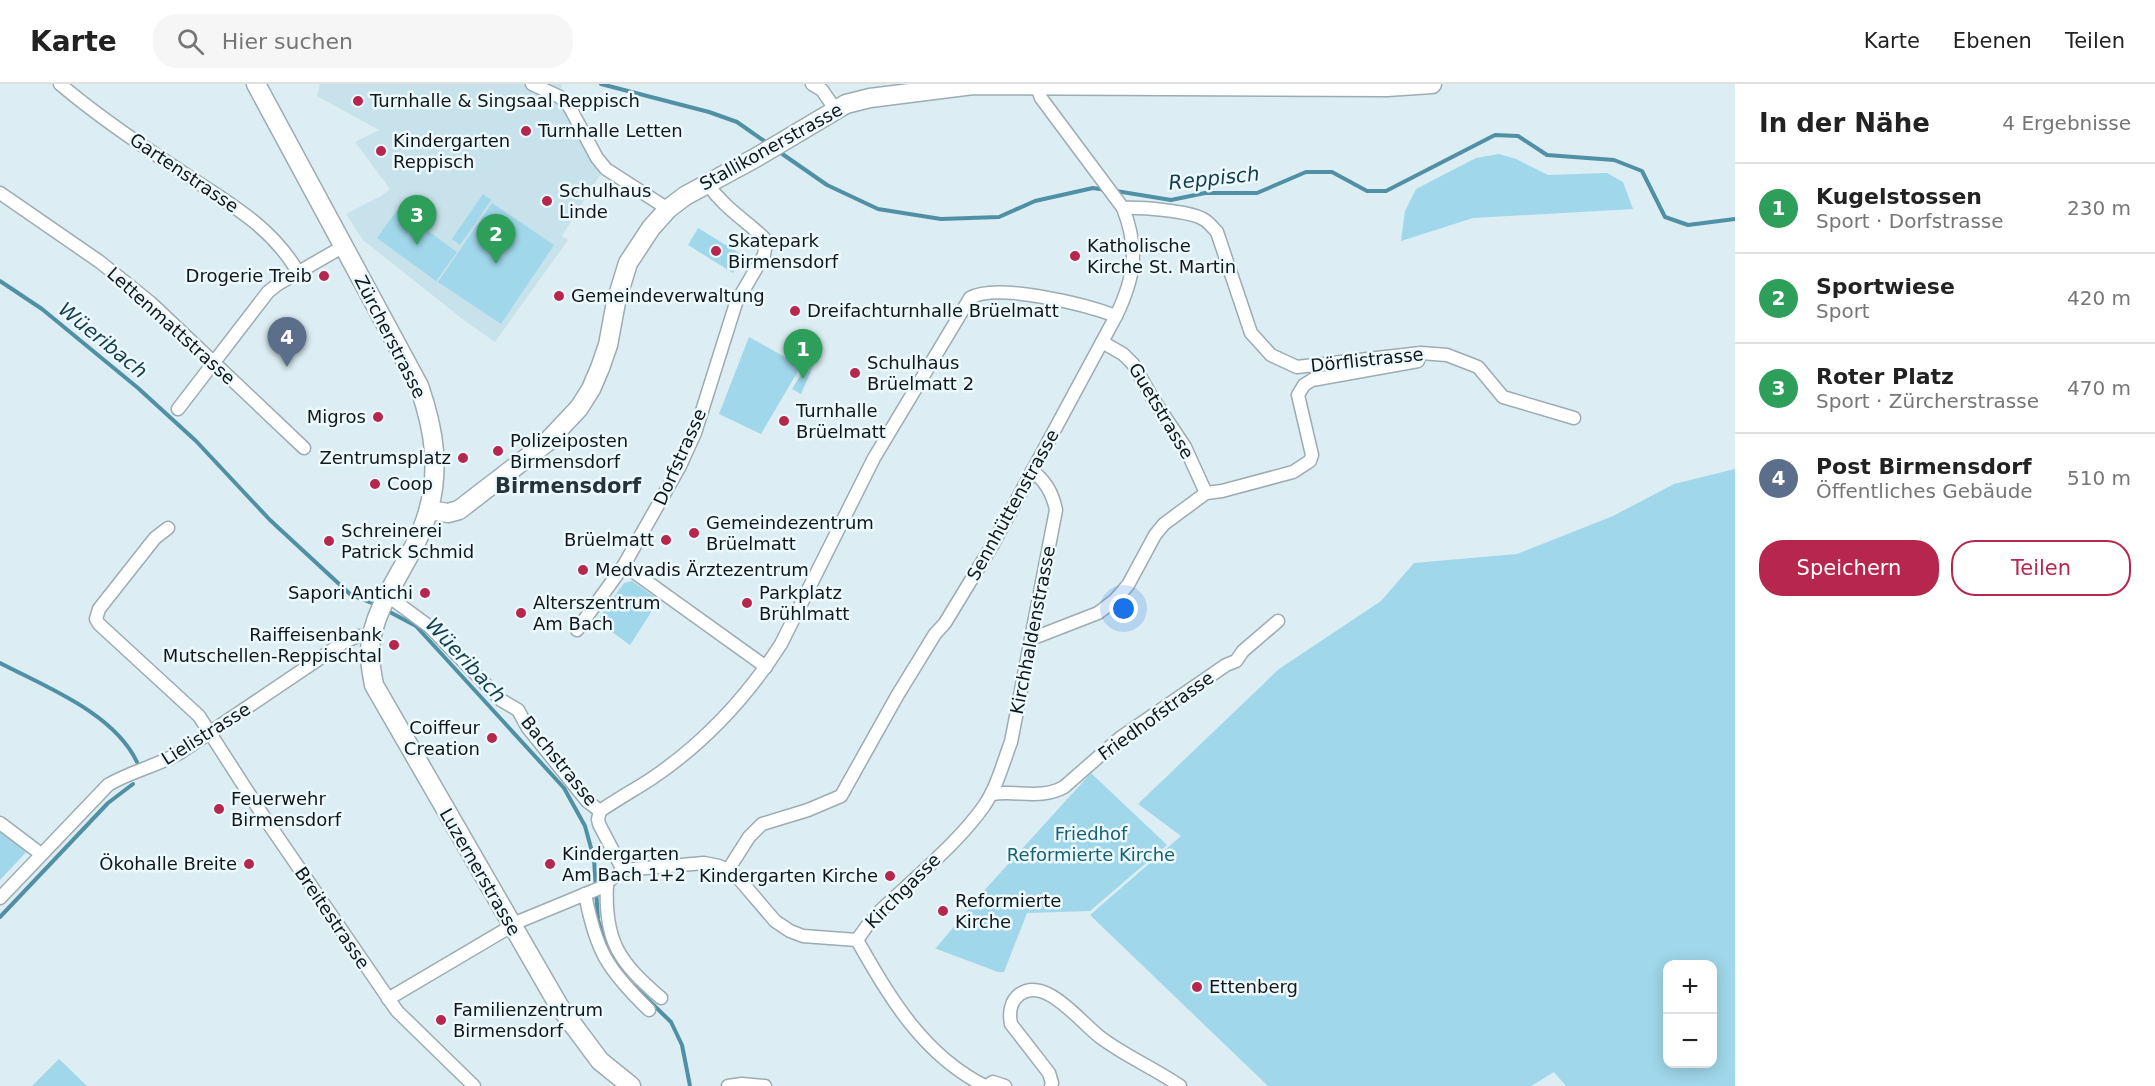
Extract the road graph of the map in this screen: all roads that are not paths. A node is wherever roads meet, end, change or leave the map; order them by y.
1 (60, 84) edge
2 (256, 84) edge
3 (532, 84) edge
4 (812, 84) edge
5 (998, 84) edge
6 (1432, 84) edge
7 (1036, 85) edge
8 (835, 109) junction
9 (707, 183) junction
10 (0, 194) edge
11 (1119, 203) junction
12 (668, 209) junction
13 (344, 246) junction
14 (298, 272) junction
15 (1116, 316) junction
16 (1102, 342) junction
17 (1418, 361) dead end
18 (215, 364) junction
19 (178, 409) dead end
20 (1574, 418) dead end
21 (304, 448) dead end
22 (1032, 471) junction
23 (1206, 493) junction
24 (429, 510) junction
25 (168, 528) dead end
26 (624, 566) junction
27 (383, 606) junction
28 (1278, 621) dead end
29 (577, 630) dead end
30 (371, 636) junction
31 (1031, 639) junction
32 (766, 667) junction
33 (210, 734) junction
34 (992, 794) junction
35 (600, 812) junction
36 (0, 823) edge
37 (41, 854) junction
38 (623, 870) junction
39 (728, 870) junction
40 (596, 889) junction
41 (0, 898) edge
42 (512, 926) junction
43 (857, 940) junction
44 (661, 998) dead end
45 (388, 999) junction
46 (649, 1010) dead end
47 (474, 1086) edge
48 (632, 1086) edge
49 (728, 1086) edge
50 (765, 1086) edge
51 (986, 1086) edge
52 (1005, 1086) edge
53 (1051, 1086) edge
54 (1180, 1086) edge

1 - 14 street, Gartenstrasse
2 - 13 street, Zürcherstrasse
3 - 12 street
4 - 8 street
5 - 7 street, Stallikonerstrasse
5 - 8 street, Stallikonerstrasse
6 - 7 street, Stallikonerstrasse
7 - 11 street, Sennhüttenstrasse
8 - 9 street, Stallikonerstrasse
9 - 12 street, Stallikonerstrasse
9 - 26 street, Dorfstrasse
10 - 18 street, Lettenmattstrasse
11 - 15 street, Sennhüttenstrasse
11 - 20 street, Dörflistrasse
12 - 24 street, Stallikonerstrasse
13 - 14 street
13 - 24 street, Zürcherstrasse
14 - 18 street
15 - 16 street, Sennhüttenstrasse
15 - 32 street
16 - 22 street, Sennhüttenstrasse
16 - 23 street, Guetstrasse
17 - 23 street
18 - 19 street
18 - 21 street, Lettenmattstrasse
22 - 31 street, Kirchhaldenstrasse
22 - 39 street, Sennhüttenstrasse
23 - 31 street
24 - 27 street, Zürcherstrasse
25 - 33 street, Breitestrasse
26 - 29 street, Dorfstrasse
26 - 32 street
27 - 30 street, Zürcherstrasse
27 - 35 street, Bachstrasse
28 - 34 street, Friedhofstrasse
30 - 33 street, Lielistrasse
30 - 42 street, Luzernerstrasse
31 - 34 street, Kirchhaldenstrasse
32 - 35 street
33 - 37 street, Lielistrasse
33 - 45 street, Breitestrasse
34 - 43 street, Kirchgasse
35 - 38 street, Bachstrasse
36 - 37 street
37 - 41 street, Lielistrasse
38 - 39 street
38 - 40 street
39 - 43 street, Kirchgasse
40 - 42 street
40 - 44 street
40 - 46 street
42 - 45 street
42 - 48 street, Luzernerstrasse
43 - 51 street
45 - 47 street, Breitestrasse
49 - 50 street
51 - 52 street
53 - 54 street

